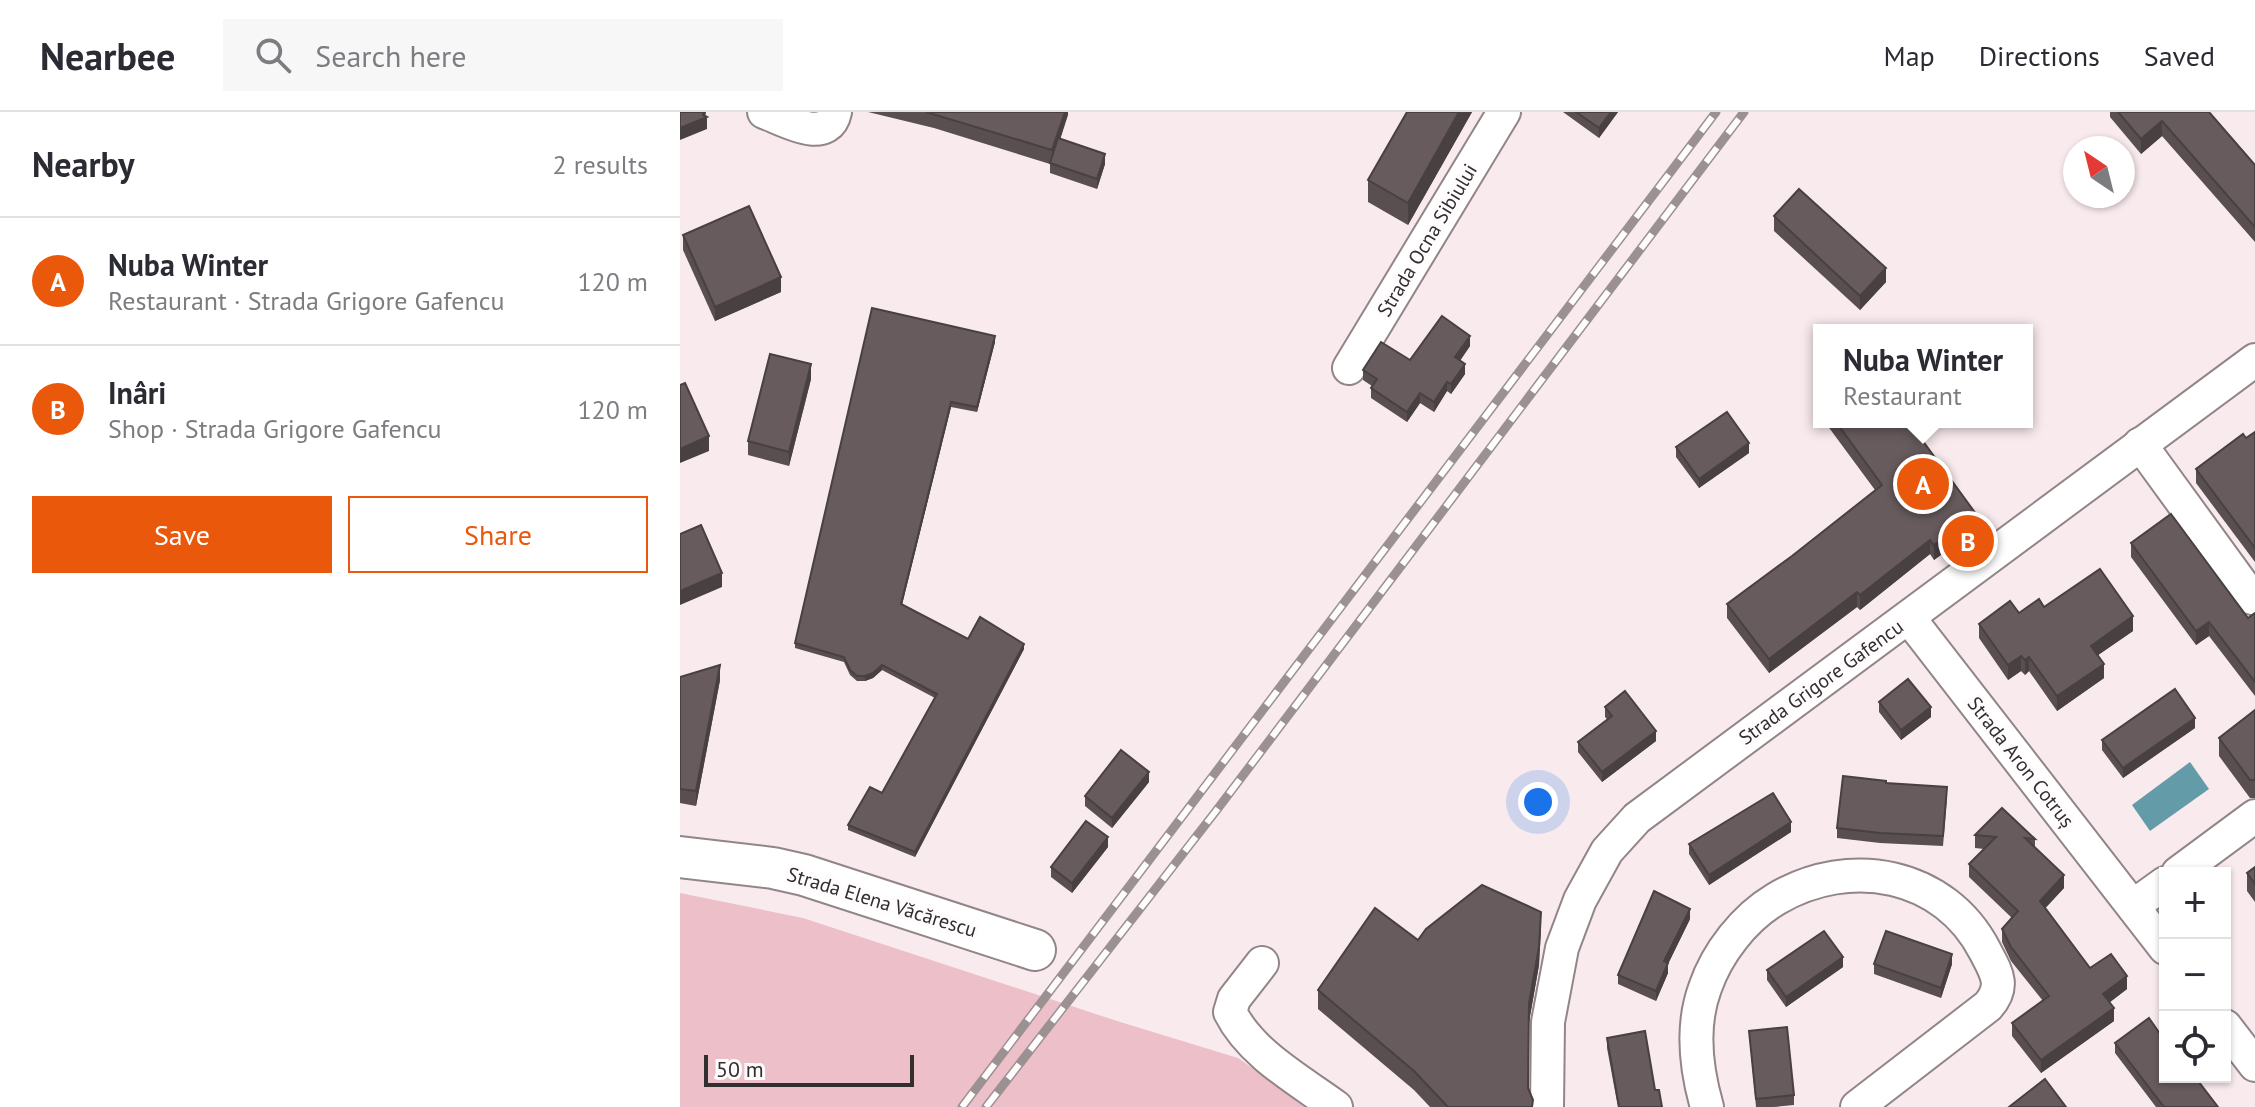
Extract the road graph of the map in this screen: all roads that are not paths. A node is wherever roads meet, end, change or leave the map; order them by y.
1 (764, 112) edge
2 (835, 112) edge
3 (1504, 112) edge
4 (2255, 360) edge
5 (1349, 368) dead end
6 (2140, 444) junction
7 (2252, 598) dead end
8 (1909, 618) junction
9 (2255, 816) edge
10 (680, 857) edge
11 (2186, 867) edge
12 (2159, 887) edge
13 (2133, 906) junction
14 (2159, 940) edge
15 (1035, 950) dead end
16 (1262, 963) dead end
17 (2231, 1034) edge
18 (2255, 1065) edge
19 (1336, 1107) edge
20 (1547, 1107) edge
21 (1707, 1107) edge
22 (1857, 1107) edge

1 - 2 street
3 - 5 street, Strada Ocna Sibiului
4 - 6 street, Strada Grigore Gafencu
6 - 7 street
6 - 8 street, Strada Grigore Gafencu
8 - 13 street, Strada Aron Cotruș
8 - 20 street, Strada Grigore Gafencu
9 - 11 street
10 - 15 street, Strada Elena Văcărescu
12 - 13 street
13 - 14 street, Strada Aron Cotruș
16 - 19 street
17 - 18 street
21 - 22 street

